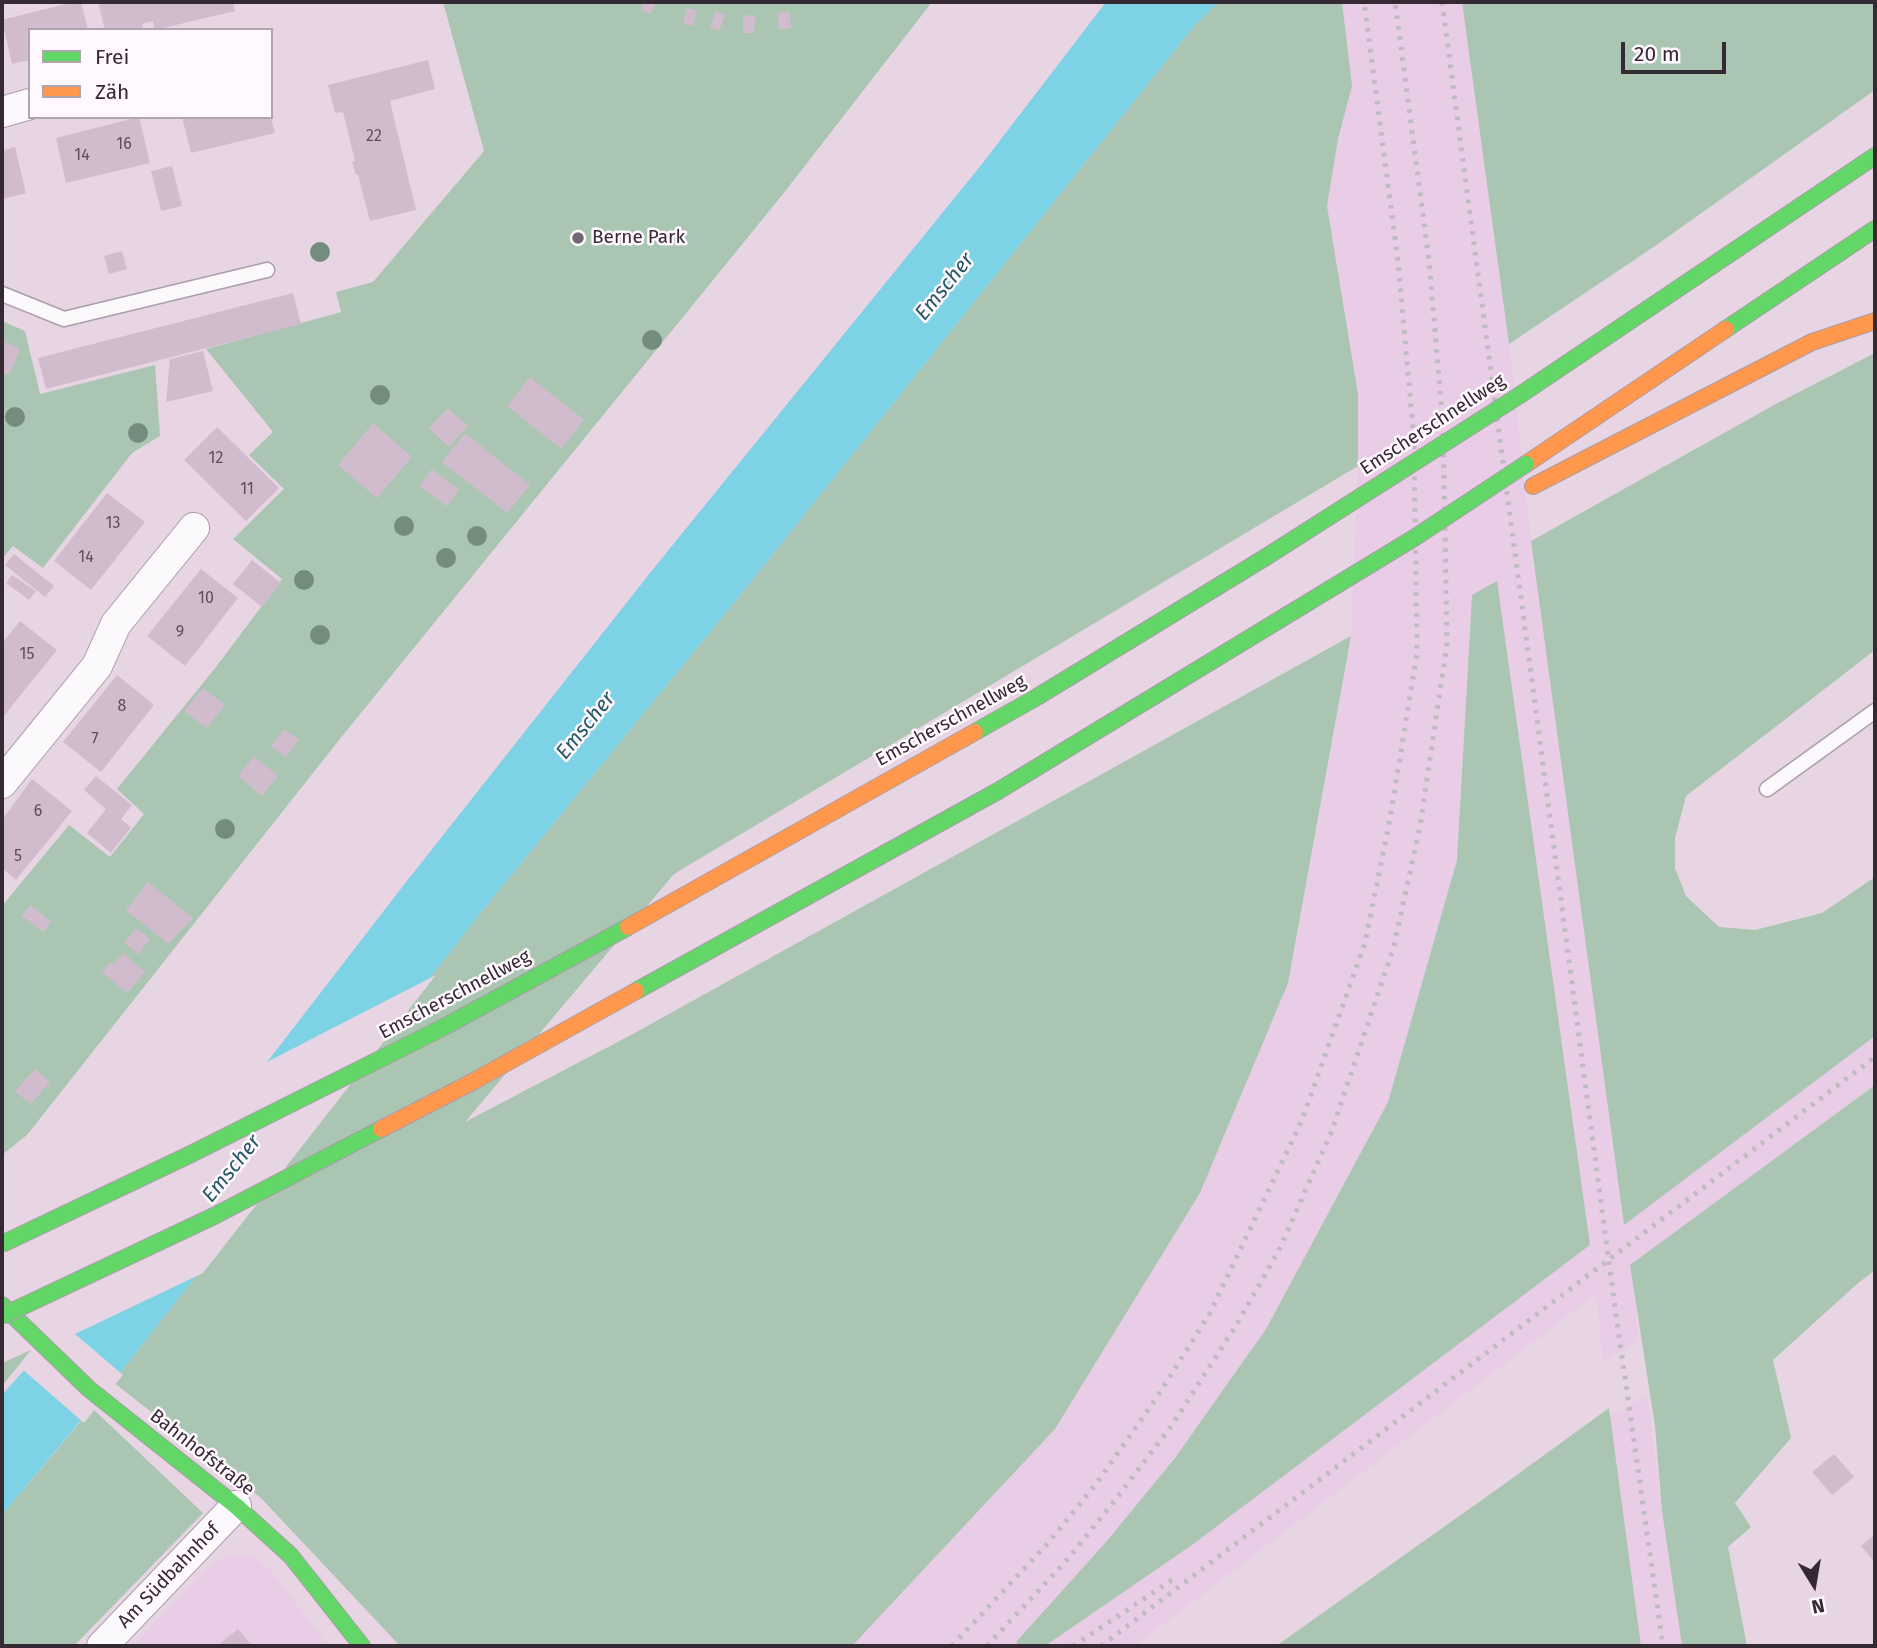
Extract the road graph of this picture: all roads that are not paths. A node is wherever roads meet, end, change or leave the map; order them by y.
1 (28, 105) edge
2 (2, 112) edge
3 (1875, 156) edge
4 (1875, 229) edge
5 (267, 270) dead end
6 (2, 294) edge
7 (1875, 321) edge
8 (1525, 489) dead end
9 (1496, 502) dead end
10 (194, 528) dead end
11 (1414, 538) junction
12 (1875, 711) edge
13 (2, 783) edge
14 (1767, 789) dead end
15 (2, 1244) edge
16 (3, 1310) edge
17 (236, 1506) junction
18 (102, 1646) edge
19 (362, 1646) edge

1 - 2 street
3 - 15 main road, Emscherschnellweg, bridge
4 - 11 main road, bridge
5 - 6 lane
7 - 8 main road
9 - 11 main road, bridge
10 - 13 street
11 - 16 main road, bridge
12 - 14 lane
16 - 17 main road, Bahnhofstraße
17 - 18 street, Am Südbahnhof
17 - 19 main road, Bahnhofstraße

